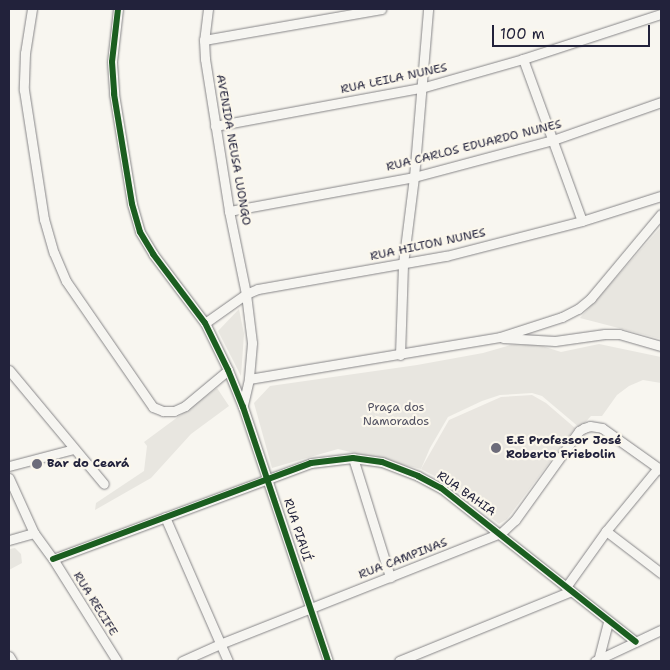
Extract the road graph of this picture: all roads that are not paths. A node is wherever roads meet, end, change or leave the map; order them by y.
1 (32, 9) edge
2 (118, 9) edge
3 (208, 9) edge
4 (381, 9) edge
5 (428, 9) edge
6 (661, 14) edge
7 (204, 40) junction
8 (523, 59) junction
9 (421, 88) junction
10 (661, 102) edge
11 (215, 126) junction
12 (553, 140) junction
13 (414, 177) junction
14 (661, 196) edge
15 (229, 211) junction
16 (661, 214) edge
17 (582, 221) junction
18 (403, 264) junction
19 (246, 294) junction
20 (205, 323) junction
21 (500, 338) junction
22 (661, 346) edge
23 (400, 355) junction
24 (9, 370) edge
25 (228, 370) junction
26 (249, 379) junction
27 (243, 407) junction
28 (74, 449) junction
29 (353, 458) junction
30 (9, 466) edge
31 (660, 469) edge
32 (9, 478) edge
33 (268, 479) junction
34 (104, 484) dead end
35 (165, 517) junction
36 (606, 531) junction
37 (34, 533) junction
38 (501, 533) junction
39 (9, 540) edge
40 (53, 559) junction
41 (661, 574) edge
42 (390, 577) junction
43 (568, 589) junction
44 (311, 609) junction
45 (608, 622) junction
46 (661, 630) edge
47 (636, 642) junction
48 (220, 644) junction
49 (9, 656) edge
50 (12, 661) edge
51 (117, 661) edge
52 (182, 661) edge
53 (228, 661) edge
54 (328, 661) edge
55 (399, 661) edge
56 (597, 661) edge

1 - 25 street
2 - 20 street, RUA PIAUÍ
3 - 7 street, AVENIDA NEUSA LUONGO
4 - 7 street
5 - 9 street
6 - 8 street, RUA LEILA NUNES
7 - 11 street, AVENIDA NEUSA LUONGO
8 - 9 street, RUA LEILA NUNES
8 - 12 street
9 - 11 street, RUA LEILA NUNES
9 - 13 street
10 - 12 street, RUA CARLOS EDUARDO NUNES
11 - 15 street, AVENIDA NEUSA LUONGO
12 - 13 street, RUA CARLOS EDUARDO NUNES
12 - 17 street
13 - 15 street, RUA CARLOS EDUARDO NUNES
13 - 18 street
14 - 17 street, RUA HILTON NUNES
15 - 19 street, AVENIDA NEUSA LUONGO
16 - 21 street
17 - 18 street, RUA HILTON NUNES
18 - 19 street, RUA HILTON NUNES
18 - 23 street
19 - 20 street, RUA HILTON NUNES
19 - 26 street, AVENIDA NEUSA LUONGO
20 - 25 street, RUA PIAUÍ
21 - 22 street
21 - 23 street
23 - 26 street
24 - 28 street
25 - 27 street, RUA PIAUÍ
26 - 27 street, AVENIDA NEUSA LUONGO
27 - 33 street, RUA PIAUÍ
28 - 30 street
28 - 34 street
29 - 33 street, RUA BAHIA
29 - 38 street, RUA BAHIA
29 - 42 street
31 - 36 street
31 - 38 street, RUA CAMPINAS
32 - 37 street, RUA RECIFE
33 - 35 street, RUA BAHIA
33 - 44 street, RUA PIAUÍ
35 - 40 street, RUA BAHIA
35 - 48 street
36 - 41 street
36 - 43 street
37 - 39 street
37 - 40 street, RUA RECIFE
38 - 42 street, RUA CAMPINAS
38 - 43 street, RUA BAHIA
40 - 51 street, RUA RECIFE
42 - 44 street, RUA CAMPINAS
43 - 45 street, RUA BAHIA
43 - 55 street
44 - 48 street, RUA CAMPINAS
44 - 54 street, RUA PIAUÍ
45 - 47 street, RUA BAHIA
45 - 56 street
46 - 47 street
47 - 56 street
48 - 52 street, RUA CAMPINAS
48 - 53 street
49 - 50 street

